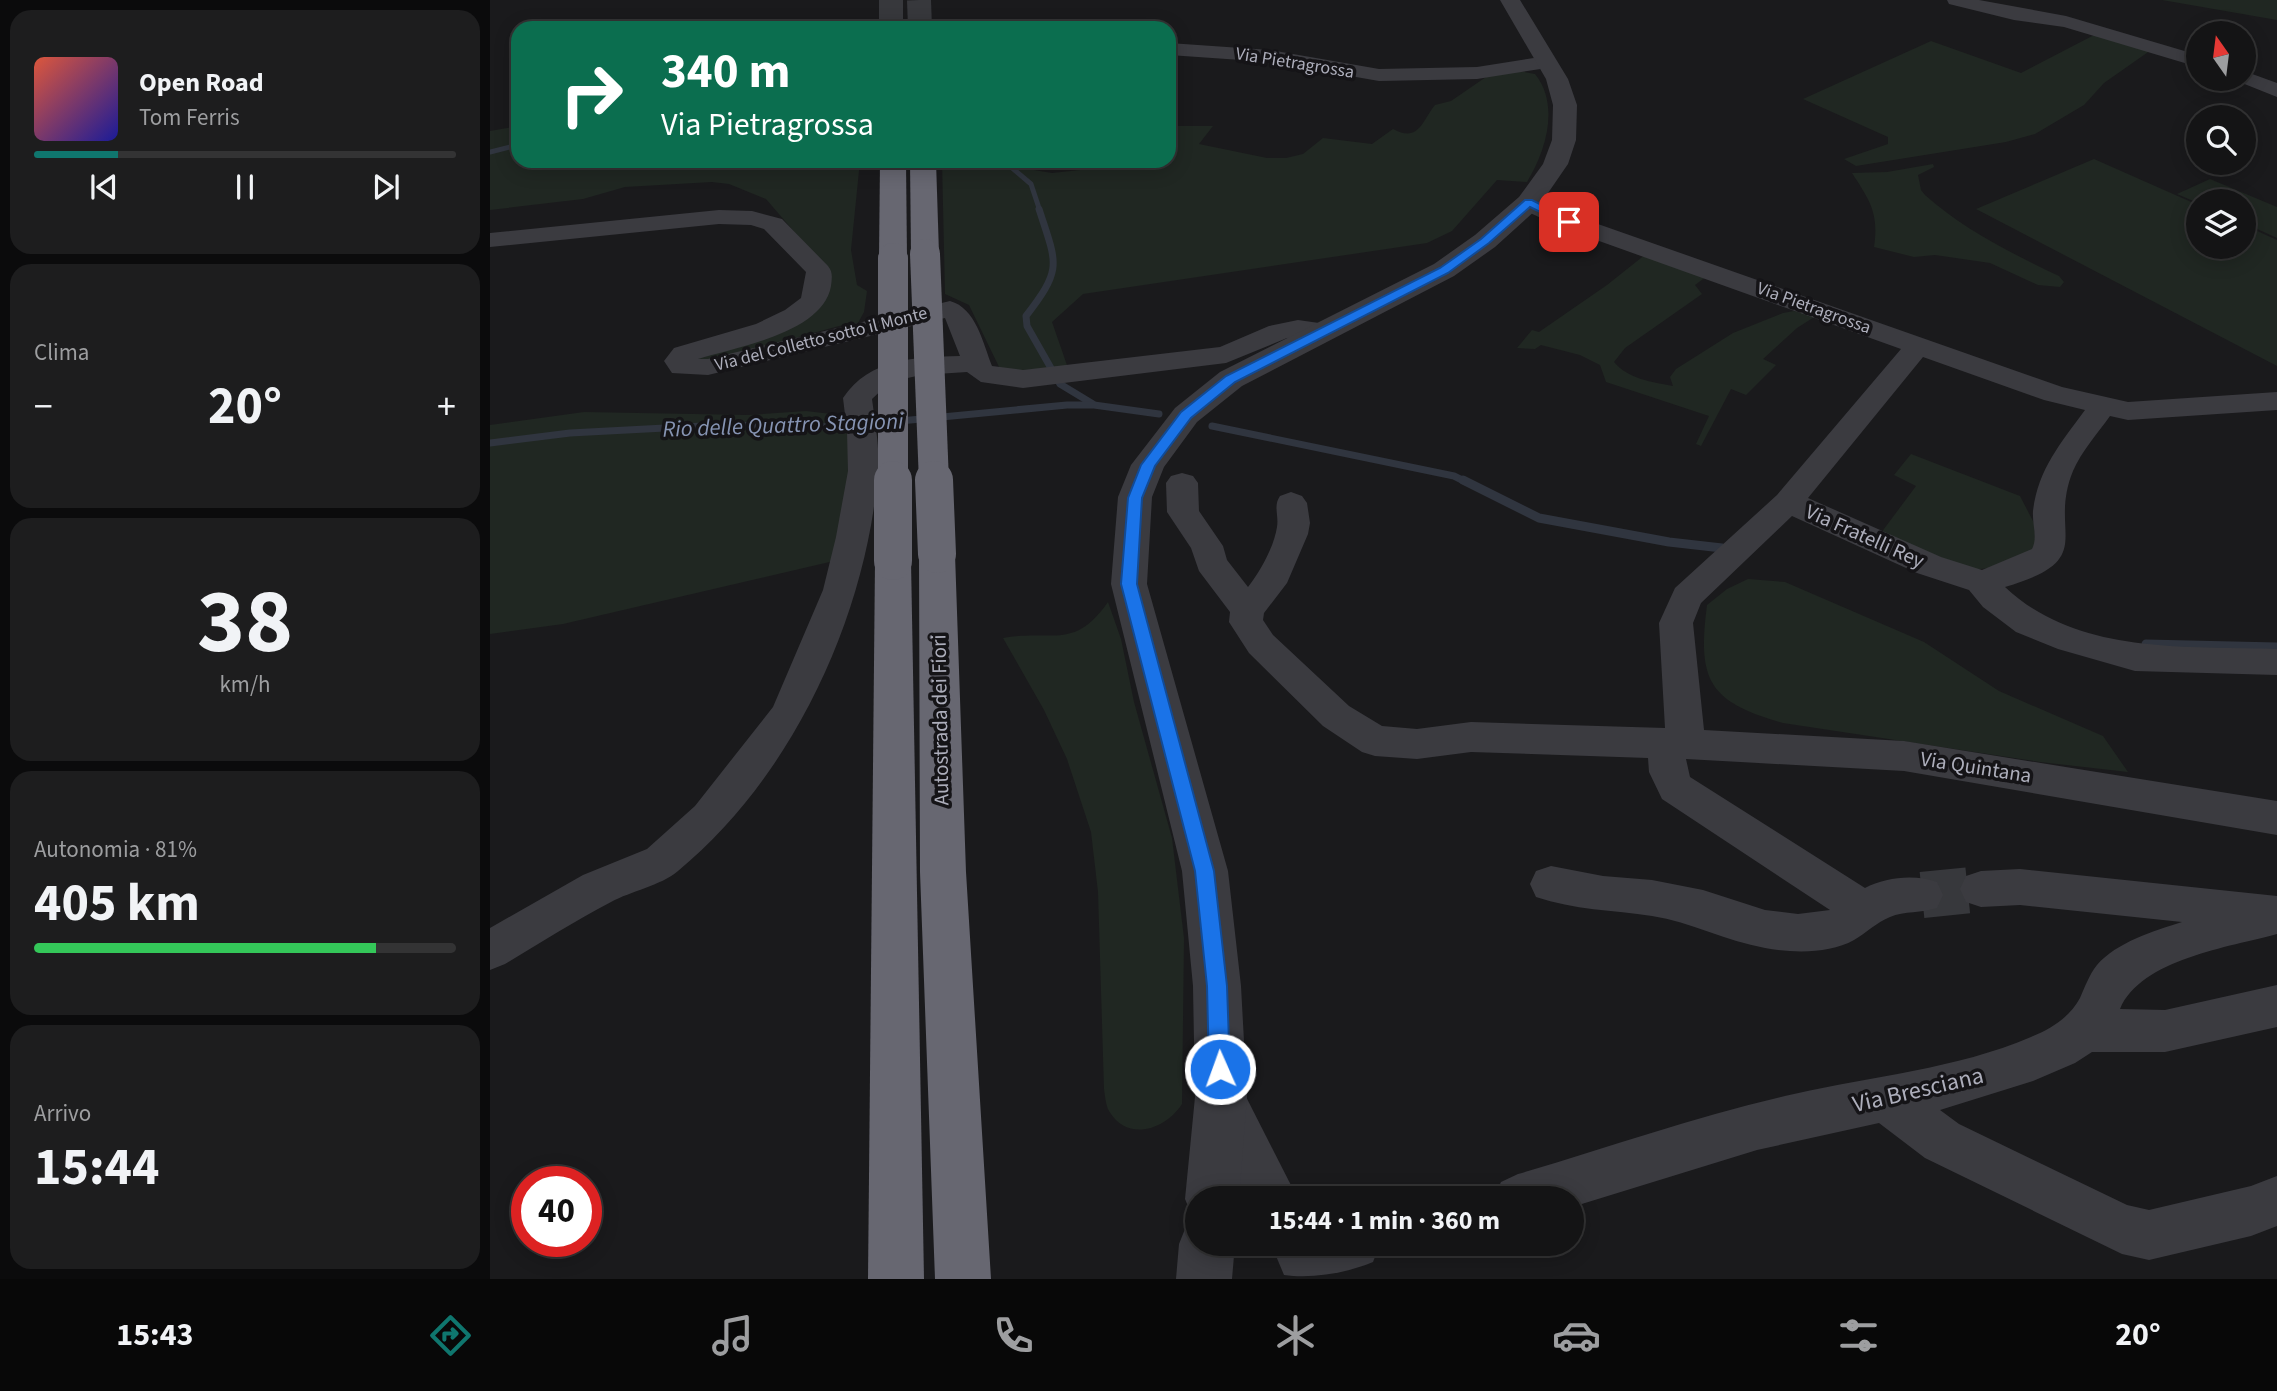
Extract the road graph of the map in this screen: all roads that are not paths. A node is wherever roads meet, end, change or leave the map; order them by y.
1 (1510, 0) edge
2 (1956, 0) edge
3 (1176, 49) edge
4 (2186, 57) edge
5 (1547, 62) junction
6 (2256, 82) edge
7 (2277, 91) edge
8 (894, 168) edge
9 (923, 168) edge
10 (1528, 202) junction
11 (490, 240) edge
12 (1323, 331) junction
13 (1917, 347) junction
14 (975, 365) junction
15 (2277, 401) edge
16 (2102, 406) junction
17 (1182, 484) dead end
18 (1788, 502) junction
19 (1291, 503) dead end
20 (1981, 582) junction
21 (1247, 610) junction
22 (2277, 662) edge
23 (1672, 743) junction
24 (2277, 818) edge
25 (1550, 884) dead end
26 (1981, 889) tunnel mouth
27 (1922, 895) tunnel mouth
28 (1866, 911) junction
29 (2277, 914) edge
30 (490, 950) edge
31 (2277, 1006) edge
32 (2085, 1030) junction
33 (1221, 1097) junction
34 (1885, 1099) junction
35 (1213, 1186) edge
36 (1266, 1186) edge
37 (1559, 1186) edge
38 (2277, 1201) edge
39 (1206, 1256) edge
40 (896, 1279) edge
41 (963, 1279) edge
42 (1204, 1279) edge

1 - 5 street
2 - 4 street
3 - 5 street, Via Pietragrossa
5 - 10 street
6 - 7 street
8 - 40 highway, bridge
9 - 41 highway, Autostrada dei Fiori, bridge
10 - 12 street
10 - 13 street, Via Pietragrossa
11 - 14 street, Via del Colletto sotto il Monte
12 - 14 street
12 - 33 street
13 - 16 street, Via Pietragrossa
13 - 18 street
14 - 30 street
15 - 16 street, Via Pietragrossa
16 - 20 street
17 - 21 street
18 - 20 street, Via Fratelli Rey
18 - 23 street, Via Fratelli Rey
19 - 21 street
20 - 22 street
21 - 23 street
23 - 24 street, Via Quintana
23 - 28 street, Via Fratelli Rey
25 - 28 street
26 - 29 street
27 - 28 street
29 - 32 street
31 - 32 street
32 - 34 street, Via Bresciana
33 - 35 street
33 - 36 street
34 - 37 street, Via Bresciana
34 - 38 street
39 - 42 street

